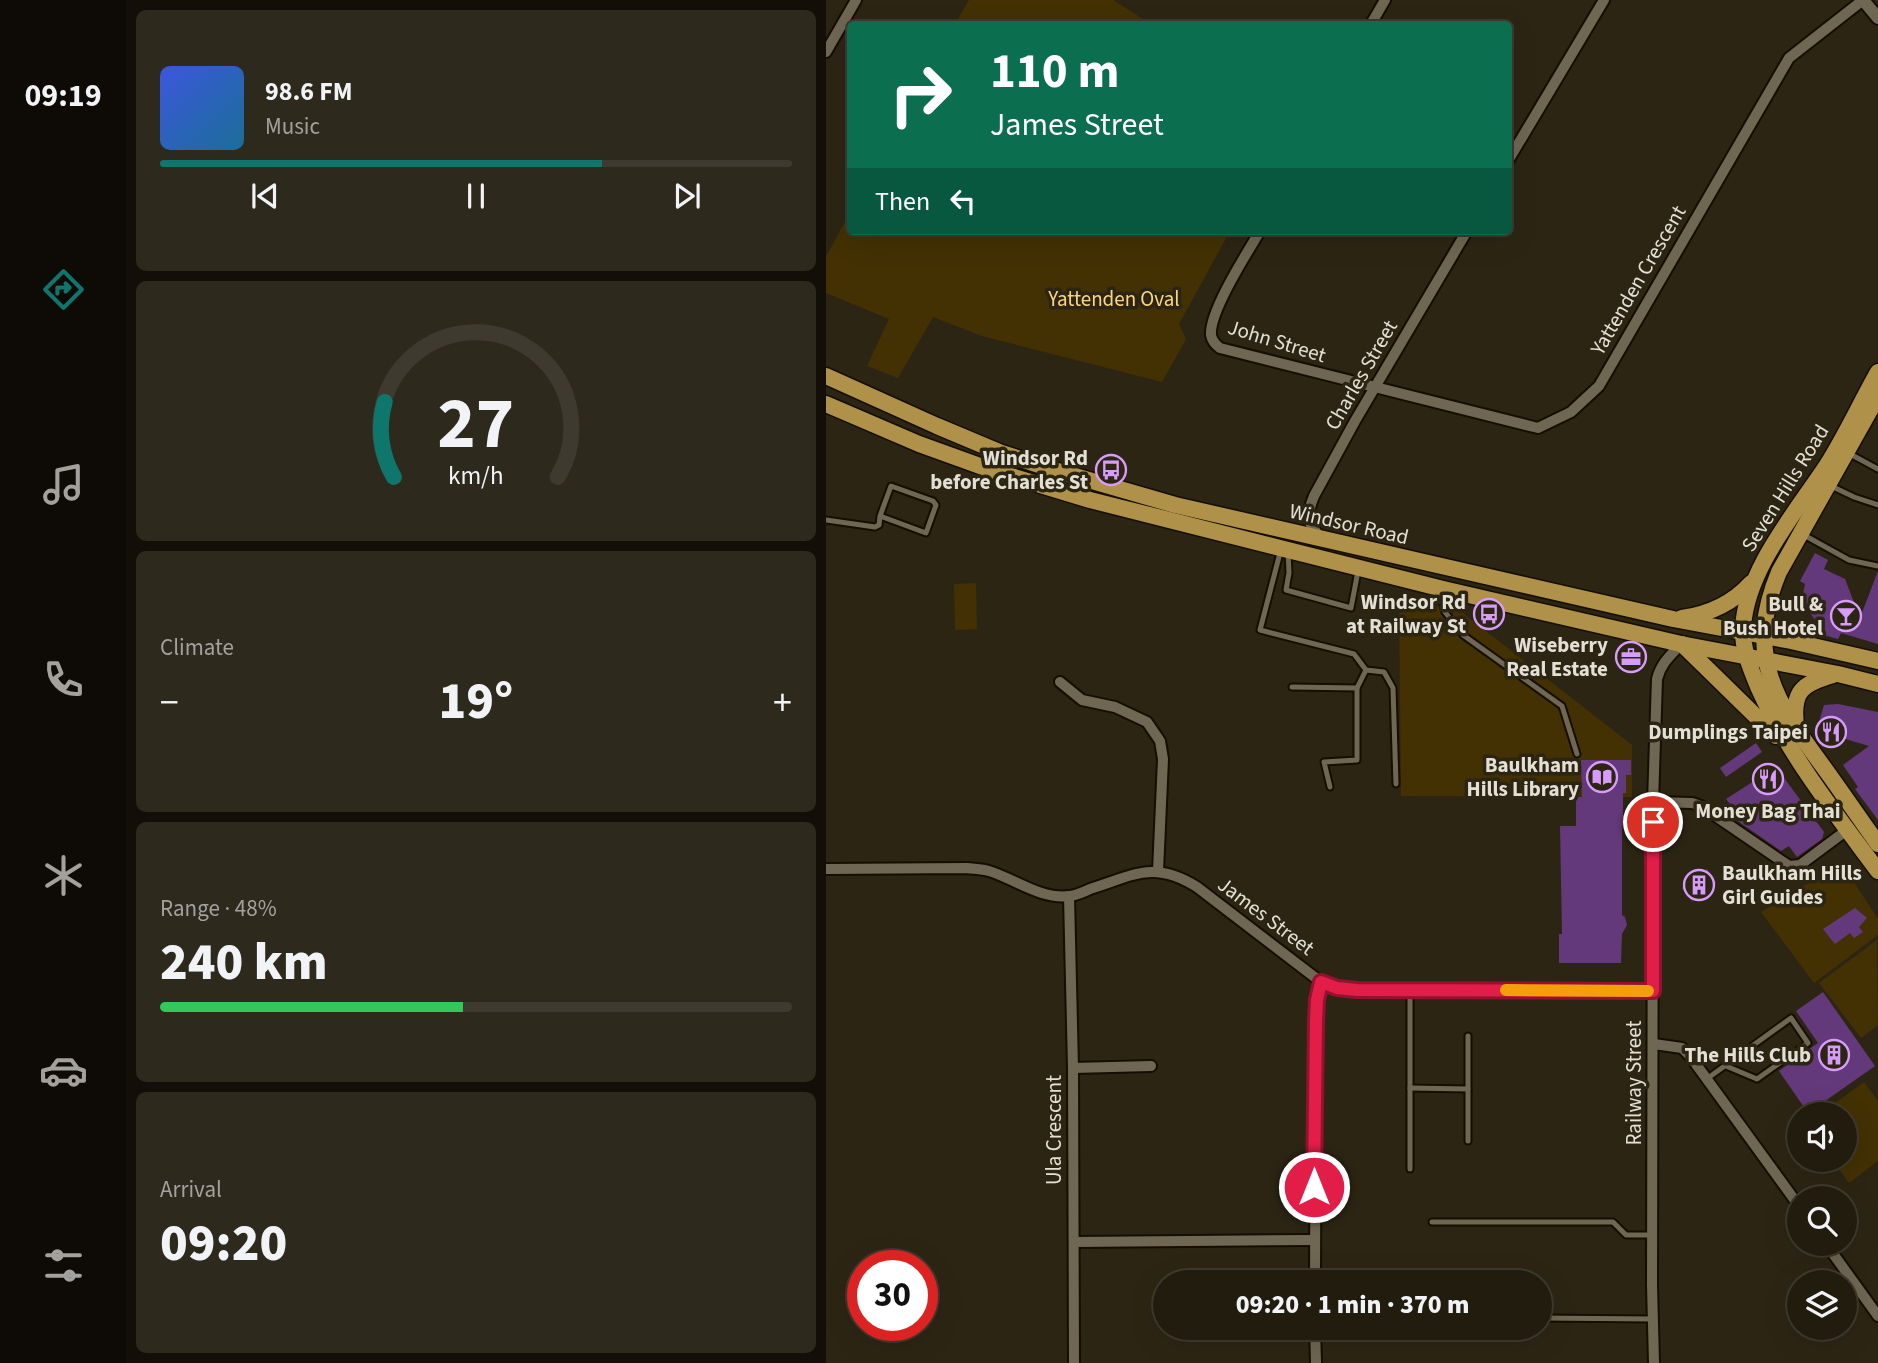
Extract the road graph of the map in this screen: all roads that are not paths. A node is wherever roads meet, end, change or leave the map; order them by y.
1 (856, 0) edge
2 (1385, 0) edge
3 (1604, 0) edge
4 (1863, 0) edge
5 (1878, 18) edge
6 (1373, 21) edge
7 (826, 52) edge
8 (1512, 155) edge
9 (1258, 235) edge
10 (1465, 235) edge
11 (1878, 372) edge
12 (826, 376) edge
13 (1371, 387) junction
14 (1878, 396) edge
15 (826, 404) edge
16 (1847, 452) junction
17 (1878, 469) edge
18 (1829, 484) junction
19 (1878, 505) edge
20 (880, 516) junction
21 (826, 520) edge
22 (1801, 534) junction
23 (1323, 539) junction
24 (1284, 550) junction
25 (1878, 566) edge
26 (1359, 568) junction
27 (1755, 579) junction
28 (1443, 589) junction
29 (1673, 619) junction
30 (1742, 632) junction
31 (1763, 636) junction
32 (1681, 644) junction
33 (1746, 656) junction
34 (1766, 660) junction
35 (1878, 662) edge
36 (1366, 670) junction
37 (1838, 674) junction
38 (1060, 682) dead end
39 (1878, 684) edge
40 (1292, 687) dead end
41 (1357, 688) junction
42 (1796, 731) junction
43 (1793, 752) junction
44 (1577, 754) dead end
45 (1396, 784) dead end
46 (1330, 788) dead end
47 (1653, 802) junction
48 (1847, 830) junction
49 (1878, 844) edge
50 (826, 870) edge
51 (1158, 871) junction
52 (1878, 871) edge
53 (1069, 896) junction
54 (1321, 982) junction
55 (1410, 990) junction
56 (1653, 991) junction
57 (1468, 1037) dead end
58 (1654, 1044) junction
59 (1151, 1066) dead end
60 (1726, 1066) junction
61 (1073, 1068) junction
62 (1708, 1078) junction
63 (1410, 1088) junction
64 (1468, 1089) junction
65 (1468, 1141) dead end
66 (1410, 1169) dead end
67 (1787, 1189) edge
68 (1432, 1222) dead end
69 (1652, 1235) junction
70 (1314, 1240) junction
71 (1074, 1242) junction
72 (1835, 1256) edge
73 (1315, 1270) edge
74 (1878, 1316) edge
75 (1552, 1318) edge
76 (1653, 1319) junction
77 (1315, 1340) edge
78 (1074, 1363) edge
79 (1316, 1363) edge
80 (1654, 1363) edge

1 - 7 street
2 - 6 street
3 - 8 street
4 - 5 street
4 - 13 street, Yattenden Crescent
9 - 13 street, John Street
10 - 13 street, Charles Street
11 - 27 main road, Seven Hills Road
12 - 23 main road, Windsor Road
13 - 23 street, Charles Street
14 - 16 main road, Seven Hills Road
15 - 24 main road, Windsor Road
16 - 17 lane
16 - 18 main road, Seven Hills Road
18 - 19 lane
18 - 22 main road, Seven Hills Road
20 - 20 lane
20 - 21 lane
22 - 25 lane
22 - 31 main road, Seven Hills Road
23 - 29 main road, Windsor Road
24 - 26 main road, Windsor Road
24 - 26 lane
24 - 36 lane
26 - 28 main road, Windsor Road
27 - 29 main road
27 - 30 main road, Seven Hills Road
28 - 32 main road, Windsor Road
28 - 44 lane
29 - 30 main road, Windsor Road
30 - 31 main road, Windsor Road
30 - 33 main road, Seven Hills Road
31 - 34 main road, Seven Hills Road
31 - 35 main road, Windsor Road
32 - 33 main road, Windsor Road
32 - 43 main road
32 - 47 street, Railway Street
33 - 34 main road, Windsor Road
33 - 43 main road, Seven Hills Road
34 - 37 main road, Windsor Road
34 - 42 main road, Seven Hills Road
36 - 41 lane
36 - 45 lane
37 - 39 main road, Windsor Road
37 - 42 main road
38 - 51 street
40 - 41 lane
41 - 46 lane
42 - 49 main road, Seven Hills Road
43 - 48 main road
47 - 48 street
47 - 56 street, Railway Street
48 - 52 main road
50 - 53 street
51 - 53 street
51 - 54 street, James Street
53 - 61 street, Ula Crescent
54 - 55 street, James Street
54 - 70 street
55 - 56 street, James Street
55 - 63 lane
56 - 58 street, Railway Street
57 - 64 lane
58 - 62 street
58 - 69 street, Railway Street
59 - 61 street
60 - 60 lane
60 - 62 lane
61 - 71 street, Ula Crescent
62 - 67 street
63 - 64 lane
63 - 66 lane
64 - 65 lane
68 - 69 lane
69 - 76 street, Railway Street
70 - 71 street
70 - 73 street
71 - 78 street, Ula Crescent
72 - 74 street
75 - 76 lane
76 - 80 street, Railway Street
77 - 79 street

